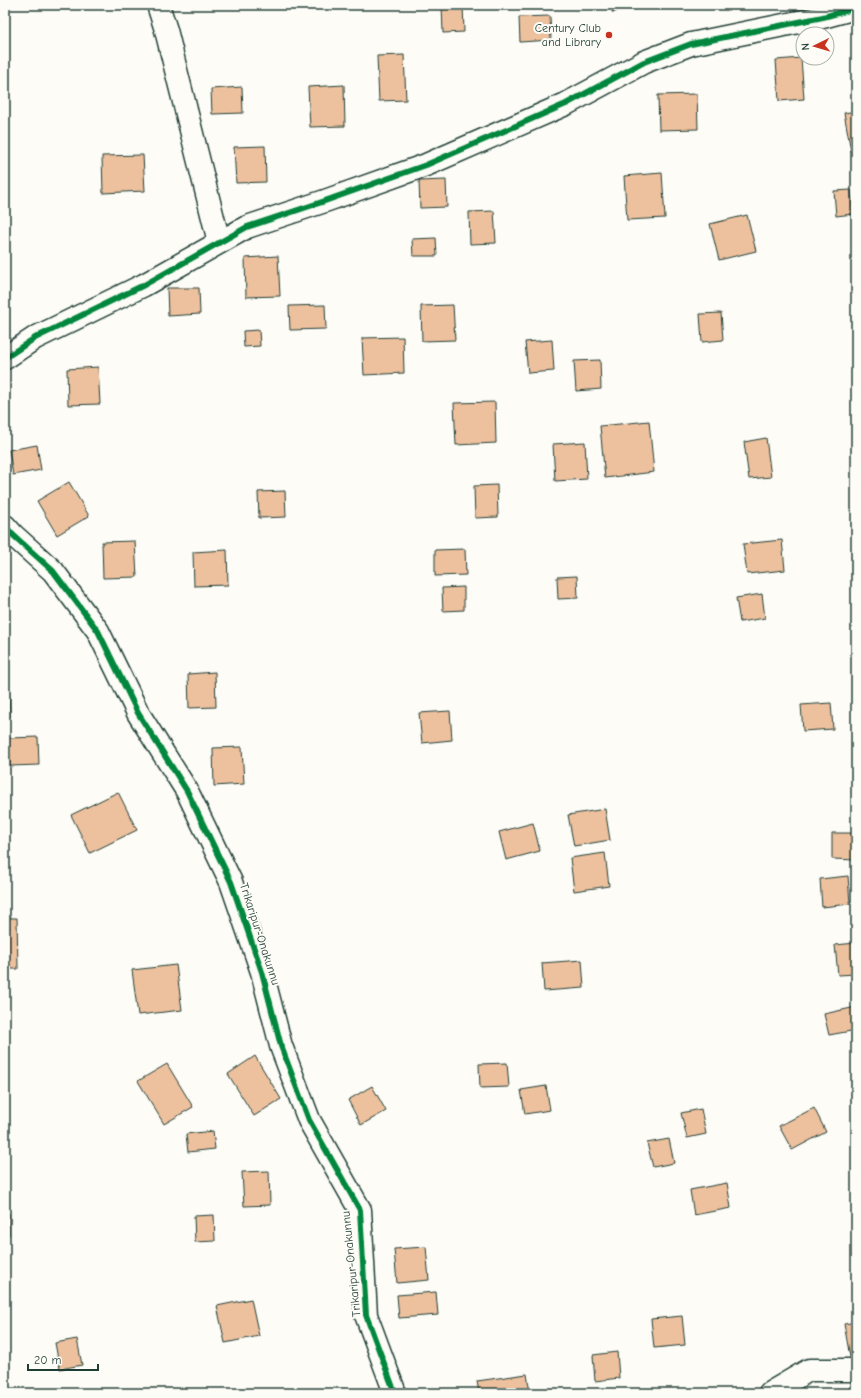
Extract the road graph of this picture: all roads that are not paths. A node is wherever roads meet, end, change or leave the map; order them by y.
1 (158, 5) edge
2 (856, 8) edge
3 (219, 242) junction
4 (5, 358) edge
5 (5, 526) edge
6 (856, 1370) edge
7 (395, 1393) edge
8 (770, 1393) edge

1 - 3 street
2 - 3 street
3 - 4 street
5 - 7 street, Trikaripur-Onakunnu
6 - 8 street

